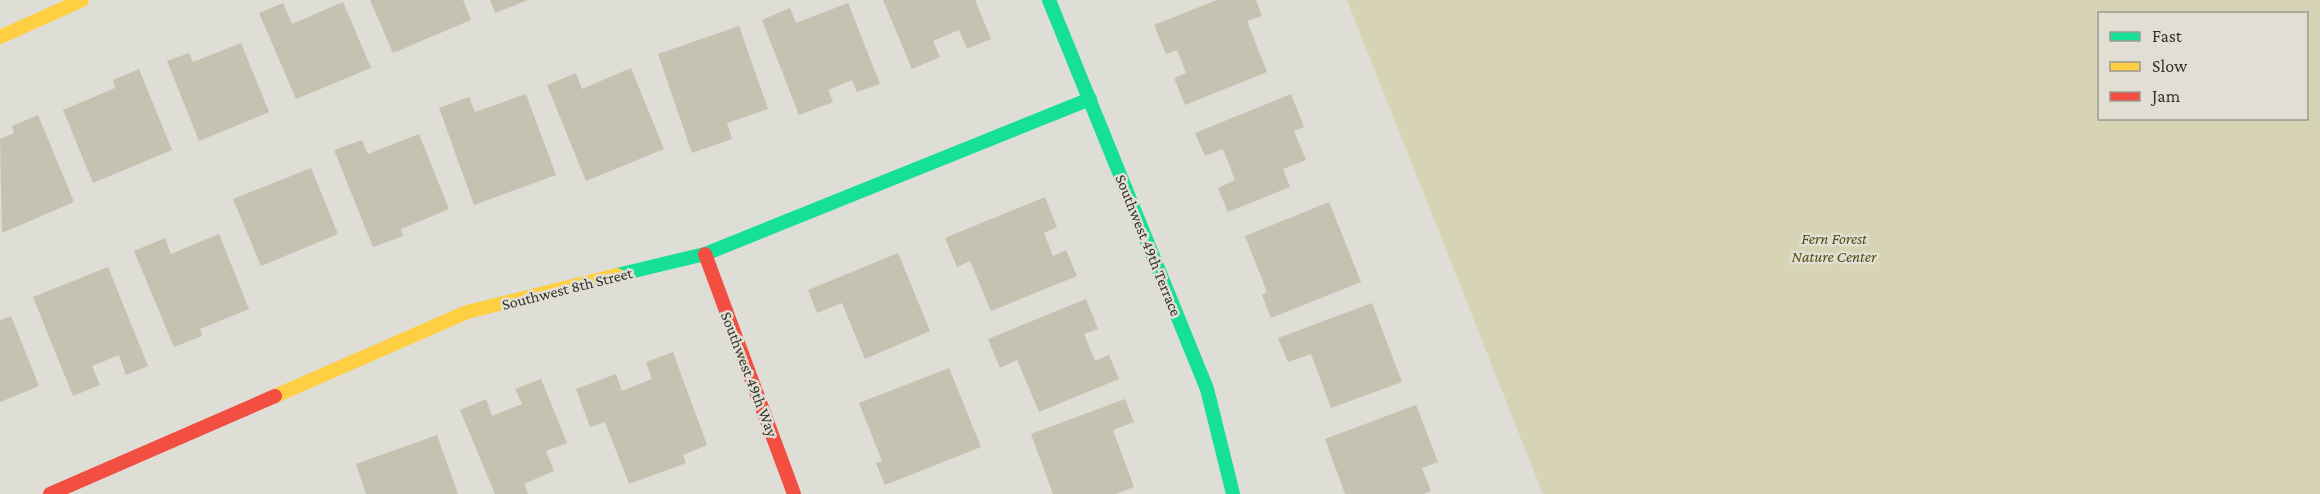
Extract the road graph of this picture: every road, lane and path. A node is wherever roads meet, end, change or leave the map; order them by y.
1 (82, 0) edge
2 (1049, 0) edge
3 (0, 37) edge
4 (1090, 99) junction
5 (705, 254) junction
6 (50, 494) edge
7 (794, 494) edge
8 (1233, 494) edge

1 - 3 street
2 - 4 street, Southwest 49th Terrace
4 - 5 street, Southwest 8th Street
4 - 8 street, Southwest 49th Terrace
5 - 6 street, Southwest 8th Street
5 - 7 street, Southwest 49th Way

